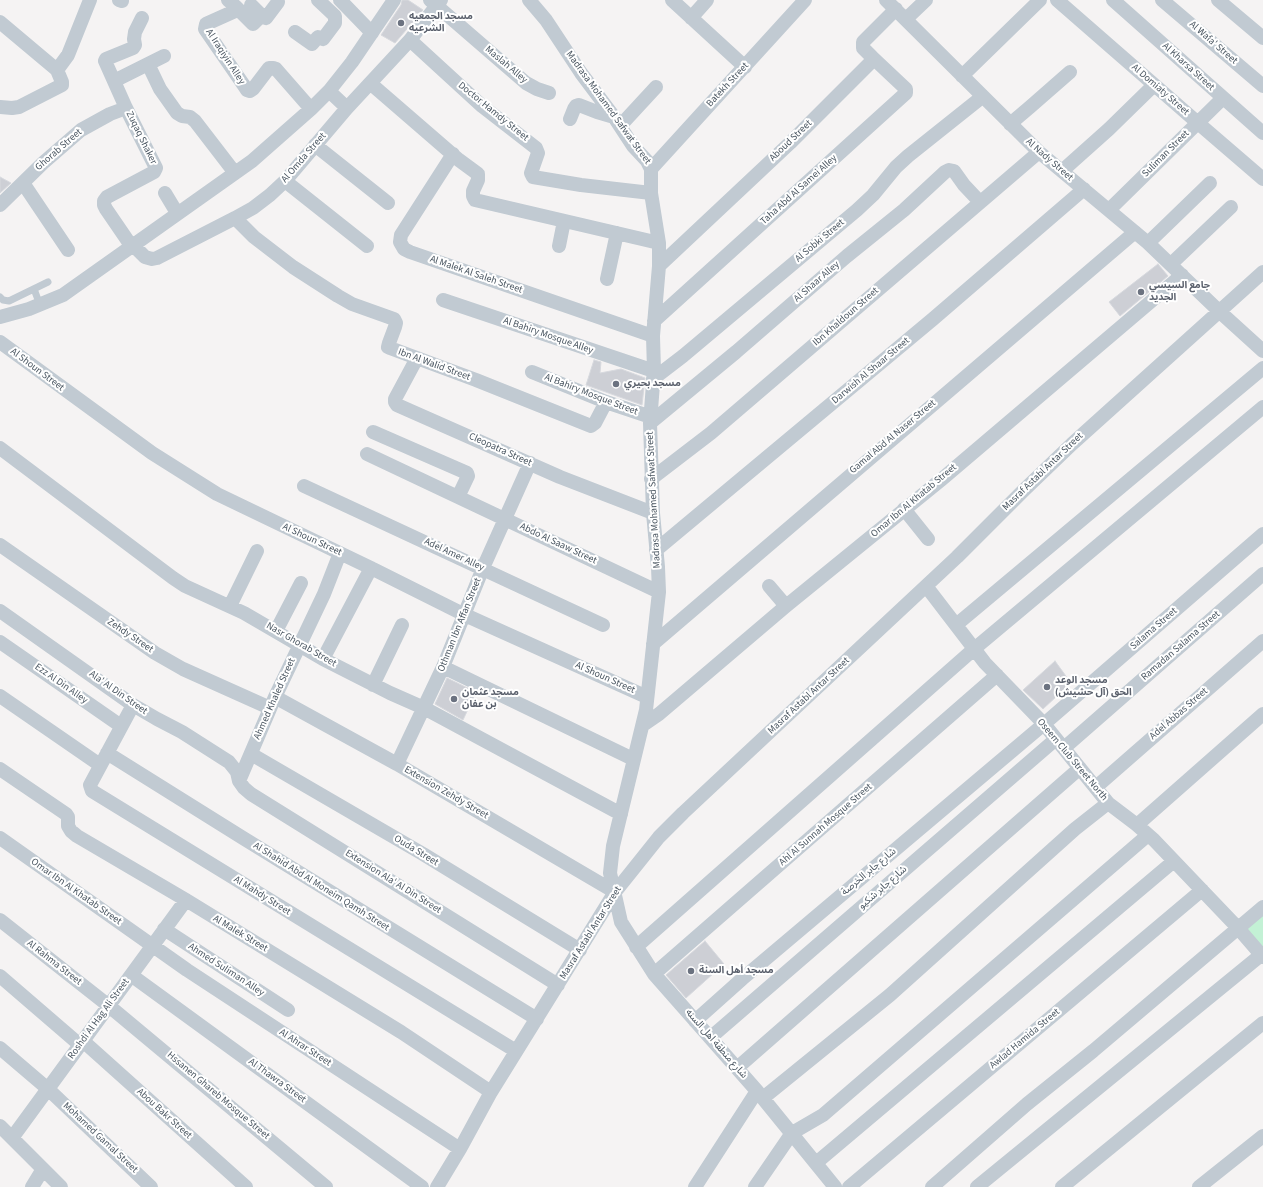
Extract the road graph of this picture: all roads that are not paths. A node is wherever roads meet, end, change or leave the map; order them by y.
1 (90, 0) edge
2 (318, 0) edge
3 (394, 0) edge
4 (529, 0) edge
5 (672, 0) edge
6 (707, 0) edge
7 (805, 0) edge
8 (926, 0) edge
9 (1040, 0) edge
10 (1057, 0) edge
11 (1113, 0) edge
12 (1162, 0) edge
13 (1218, 0) edge
14 (278, 2) dead end
15 (436, 2) edge
16 (232, 3) edge
17 (251, 5) dead end
18 (338, 5) edge
19 (891, 5) edge
20 (262, 16) junction
21 (142, 18) dead end
22 (691, 18) junction
23 (906, 19) junction
24 (0, 22) edge
25 (295, 32) dead end
26 (372, 33) junction
27 (1263, 38) edge
28 (410, 40) junction
29 (164, 56) dead end
30 (872, 57) junction
31 (148, 64) junction
32 (745, 67) junction
33 (57, 70) junction
34 (1070, 72) dead end
35 (962, 76) junction
36 (114, 81) junction
37 (370, 83) junction
38 (1154, 85) junction
39 (1263, 86) edge
40 (656, 87) dead end
41 (329, 90) junction
42 (548, 93) dead end
43 (982, 97) junction
44 (1223, 98) junction
45 (0, 107) edge
46 (126, 108) junction
47 (347, 108) junction
48 (311, 109) junction
49 (570, 119) dead end
50 (617, 121) junction
51 (1198, 123) junction
52 (1010, 124) junction
53 (1263, 133) edge
54 (315, 145) junction
55 (1038, 152) junction
56 (453, 154) junction
57 (651, 169) junction
58 (1062, 171) junction
59 (235, 173) junction
60 (1263, 179) edge
61 (285, 181) junction
62 (23, 183) junction
63 (1210, 183) dead end
64 (1084, 189) junction
65 (165, 193) dead end
66 (651, 193) junction
67 (980, 202) junction
68 (388, 203) dead end
69 (0, 205) edge
70 (1231, 207) dead end
71 (1109, 210) junction
72 (177, 213) junction
73 (235, 218) junction
74 (564, 221) junction
75 (1135, 232) junction
76 (617, 233) junction
77 (659, 243) junction
78 (1148, 243) junction
79 (133, 246) junction
80 (367, 246) dead end
81 (559, 246) dead end
82 (68, 250) dead end
83 (1171, 264) junction
84 (659, 266) junction
85 (1263, 272) edge
86 (1182, 275) junction
87 (607, 279) dead end
88 (48, 282) dead end
89 (34, 289) junction
90 (0, 297) edge
91 (443, 300) dead end
92 (40, 305) junction
93 (1220, 312) junction
94 (0, 317) edge
95 (654, 321) junction
96 (653, 336) junction
97 (0, 342) edge
98 (1263, 351) edge
99 (418, 358) junction
100 (1263, 368) edge
101 (532, 372) dead end
102 (653, 375) junction
103 (606, 402) junction
104 (1263, 407) edge
105 (650, 420) junction
106 (374, 432) dead end
107 (0, 448) edge
108 (367, 454) dead end
109 (530, 463) junction
110 (651, 479) junction
111 (304, 486) dead end
112 (458, 497) junction
113 (904, 510) junction
114 (653, 513) junction
115 (505, 519) junction
116 (1263, 534) edge
117 (928, 539) dead end
118 (0, 545) edge
119 (656, 550) junction
120 (257, 551) dead end
121 (340, 553) junction
122 (371, 568) junction
123 (483, 568) junction
124 (1263, 574) edge
125 (301, 583) dead end
126 (769, 586) dead end
127 (926, 586) junction
128 (659, 592) junction
129 (230, 606) junction
130 (786, 606) junction
131 (0, 611) edge
132 (464, 616) junction
133 (402, 625) dead end
134 (603, 625) dead end
135 (956, 625) junction
136 (276, 631) junction
137 (1263, 641) edge
138 (0, 642) edge
139 (299, 644) junction
140 (653, 644) junction
141 (974, 649) junction
142 (323, 659) junction
143 (443, 667) junction
144 (997, 675) junction
145 (373, 685) junction
146 (0, 696) edge
147 (647, 697) junction
148 (272, 703) junction
149 (133, 705) junction
150 (424, 708) junction
151 (1263, 714) edge
152 (1044, 724) junction
153 (643, 725) junction
154 (121, 726) junction
155 (1060, 744) junction
156 (251, 754) junction
157 (104, 759) junction
158 (633, 759) junction
159 (397, 764) junction
160 (0, 768) edge
161 (1080, 768) junction
162 (238, 776) junction
163 (1096, 787) junction
164 (1108, 802) junction
165 (620, 814) junction
166 (1137, 825) junction
167 (1148, 835) junction
168 (0, 838) edge
169 (1174, 861) junction
170 (1202, 890) junction
171 (615, 892) junction
172 (186, 900) junction
173 (1263, 907) edge
174 (0, 920) edge
175 (1238, 928) junction
176 (164, 929) junction
177 (152, 946) junction
178 (636, 947) junction
179 (580, 950) junction
180 (1262, 956) edge
181 (654, 974) junction
182 (131, 975) junction
183 (1, 978) edge
184 (558, 985) junction
185 (109, 1006) junction
186 (288, 1010) dead end
187 (537, 1019) junction
188 (695, 1021) junction
189 (1263, 1023) edge
190 (710, 1038) junction
191 (81, 1043) junction
192 (0, 1048) edge
193 (516, 1051) junction
194 (737, 1068) junction
195 (48, 1089) junction
196 (491, 1092) junction
197 (760, 1095) junction
198 (0, 1128) edge
199 (792, 1133) junction
200 (1263, 1136) edge
201 (12, 1138) junction
202 (460, 1149) junction
203 (816, 1163) junction
204 (43, 1169) junction
205 (32, 1187) edge
206 (61, 1187) edge
207 (151, 1187) edge
208 (246, 1187) edge
209 (326, 1187) edge
210 (422, 1187) edge
211 (437, 1187) edge
212 (695, 1187) edge
213 (755, 1187) edge
214 (835, 1187) edge
215 (849, 1187) edge
216 (932, 1187) edge
217 (977, 1187) edge
218 (1062, 1187) edge
219 (1199, 1187) edge

1 - 33 street
2 - 18 street
3 - 26 street
4 - 50 street, Madrasa Mohamed Safwat Street
5 - 22 street
6 - 22 street
7 - 32 street, Batekh Street
8 - 23 street
9 - 35 street
10 - 38 street, Al Domiaty Street
11 - 44 street, Al Kharsa Street
12 - 39 street, Al Wafa' Street
13 - 27 street
14 - 20 street
15 - 28 street, Al Omda Street
15 - 42 street, Maslah Alley
16 - 20 street
16 - 48 street, Al Iraqiyin Alley
17 - 20 street
18 - 25 street
18 - 26 street
19 - 23 street, Al Nady Street
19 - 30 street
21 - 36 street, Zuqaq Shaker
22 - 32 street
23 - 35 street, Al Nady Street
24 - 33 street
26 - 41 street
28 - 37 street, Al Omda Street
28 - 66 street, Doctor Hamdy Street
29 - 31 street
30 - 84 street, Aboud Street
30 - 95 street, Taha Abd Al Samei Alley
31 - 36 street
31 - 59 street
32 - 57 street, Batekh Street
33 - 45 street
34 - 52 street
35 - 43 street, Al Nady Street
36 - 46 street, Zuqaq Shaker
37 - 47 street, Al Omda Street
37 - 56 street
38 - 51 street, Al Domiaty Street
38 - 58 street
40 - 50 street
41 - 47 street
41 - 48 street
43 - 52 street, Al Nady Street
43 - 102 street, Al Sobki Street
44 - 51 street, Suliman Street
44 - 53 street, Al Kharsa Street
46 - 62 street, Ghorab Street
46 - 79 street, Zuqaq Shaker
47 - 54 street, Al Omda Street
48 - 59 street
49 - 50 street
50 - 57 street, Madrasa Mohamed Safwat Street
51 - 60 street, Al Domiaty Street
51 - 71 street, Suliman Street
52 - 55 street, Al Nady Street
54 - 61 street, Al Omda Street
54 - 68 street
55 - 58 street, Al Nady Street
55 - 67 street, Ibn Khaldoun Street
56 - 74 street
56 - 96 street, Al Malek Al Saleh Street
57 - 66 street, Madrasa Mohamed Safwat Street
58 - 64 street, Al Nady Street
59 - 72 street
61 - 73 street, Al Omda Street
61 - 80 street
62 - 69 street, Ghorab Street
62 - 82 street
63 - 78 street
64 - 71 street, Al Nady Street
64 - 119 street, Darwish Al Shaar Street
65 - 72 street
66 - 77 street, Madrasa Mohamed Safwat Street
67 - 105 street, Al Shaar Alley
67 - 110 street, Ibn Khaldoun Street
70 - 83 street
71 - 75 street, Al Nady Street
72 - 79 street
73 - 79 street, Al Omda Street
73 - 99 street, Ibn Al Walid Street
74 - 76 street
74 - 81 street
75 - 78 street, Al Nady Street
75 - 140 street, Gamal Abd Al Naser Street
76 - 77 street
76 - 87 street
77 - 84 street, Madrasa Mohamed Safwat Street
78 - 83 street, Al Nady Street
79 - 92 street
83 - 86 street, Al Nady Street
84 - 95 street, Madrasa Mohamed Safwat Street
85 - 93 street, Masraf Astabl Antar Street
86 - 93 street, Al Nady Street
86 - 113 street, Omar Ibn Al Khatab Street
88 - 89 lane
89 - 90 lane
89 - 92 lane
91 - 102 street, Al Bahiry Mosque Alley
92 - 94 street
93 - 98 street, Al Nady Street
93 - 127 street, Masraf Astabl Antar Street
95 - 96 street, Madrasa Mohamed Safwat Street
96 - 102 street, Madrasa Mohamed Safwat Street
97 - 121 street, Al Shoun Street
99 - 103 street, Ibn Al Walid Street
99 - 109 street, Cleopatra Street
100 - 135 street
101 - 103 street, Al Bahiry Mosque Street
102 - 105 street, Madrasa Mohamed Safwat Street
103 - 105 street, Al Bahiry Mosque Street
104 - 141 street
105 - 110 street, Madrasa Mohamed Safwat Street
106 - 112 street
107 - 129 street, Nasr Ghorab Street
108 - 112 street, Abdo Al Saaw Street
109 - 114 street, Cleopatra Street
109 - 115 street, Othman Ibn Affan Street
110 - 114 street, Madrasa Mohamed Safwat Street
111 - 123 street, Adel Amer Alley
112 - 115 street, Abdo Al Saaw Street
113 - 117 street
113 - 130 street, Omar Ibn Al Khatab Street
114 - 119 street, Madrasa Mohamed Safwat Street
115 - 123 street, Othman Ibn Affan Street
115 - 128 street, Abdo Al Saaw Street
116 - 152 street, Salama Street
118 - 148 street, Zehdy Street
119 - 128 street, Madrasa Mohamed Safwat Street
120 - 129 street
121 - 122 street, Al Shoun Street
121 - 139 street, Ahmed Khaled Street
122 - 132 street, Al Shoun Street
122 - 142 street
123 - 132 street, Othman Ibn Affan Street
123 - 134 street, Adel Amer Alley
124 - 155 street, Ramadan Salama Street
125 - 136 street
126 - 130 street
127 - 135 street, Oseem Club Street North
127 - 171 street, Masraf Astabl Antar Street
128 - 140 street, Madrasa Mohamed Safwat Street
129 - 136 street, Nasr Ghorab Street
130 - 153 street, Omar Ibn Al Khatab Street
131 - 149 street, Ala' Al Din Street
132 - 143 street, Othman Ibn Affan Street
132 - 147 street, Al Shoun Street
133 - 145 street
135 - 141 street, Oseem Club Street North
136 - 139 street, Nasr Ghorab Street
137 - 163 street, Adel Abbas Street
138 - 154 street, Ezz Al Din Alley
139 - 142 street, Nasr Ghorab Street
139 - 148 street, Ahmed Khaled Street
140 - 147 street, Madrasa Mohamed Safwat Street
141 - 144 street, Oseem Club Street North
141 - 178 street
142 - 145 street, Nasr Ghorab Street
143 - 150 street, Othman Ibn Affan Street
143 - 158 street
144 - 152 street, Oseem Club Street North
144 - 181 street, Ahl Al Sunnah Mosque Street
145 - 150 street, Nasr Ghorab Street
146 - 157 street, Al Shahid Abd Al Moneim Qamh Street
147 - 153 street, Madrasa Mohamed Safwat Street
148 - 156 street, Ahmed Khaled Street
148 - 159 street, Extension Zehdy Street
149 - 154 street, Al Mahdy Street
149 - 162 street, Ala' Al Din Street
150 - 159 street, Othman Ibn Affan Street
150 - 165 street, Nasr Ghorab Street
151 - 166 street
152 - 155 street, Oseem Club Street North
152 - 188 street, شارع جابر الخرصة
153 - 158 street, Madrasa Mohamed Safwat Street
154 - 157 street, Al Mahdy Street
155 - 161 street, Oseem Club Street North
155 - 190 street, شارع جابر شكيو
156 - 162 street, Ahmed Khaled Street
156 - 179 street, Ouda Street
157 - 187 street, Al Shahid Abd Al Moneim Qamh Street
157 - 193 street, Al Mahdy Street
158 - 165 street, Madrasa Mohamed Safwat Street
159 - 171 street, Extension Zehdy Street
160 - 172 street, Al Malek Street
161 - 163 street, Oseem Club Street North
161 - 194 street
162 - 184 street, Extension Ala' Al Din Street
163 - 164 street, Oseem Club Street North
164 - 166 street, Oseem Club Street North
164 - 197 street
165 - 171 street, Madrasa Mohamed Safwat Street
166 - 167 street, Oseem Club Street North
167 - 169 street, Oseem Club Street North
167 - 199 street
168 - 177 street, Omar Ibn Al Khatab Street
169 - 170 street, Oseem Club Street North
169 - 203 street
170 - 175 street, Oseem Club Street North
170 - 215 street, Awlad Hamida Street
171 - 178 street, شارع منطقة اهل السنه
171 - 179 street, Masraf Astabl Antar Street
172 - 176 street, Roshdi Al Hag Ali Street
172 - 196 street, Al Malek Street
173 - 175 street
174 - 185 street, Al Rahma Street
175 - 180 street, Oseem Club Street North
175 - 216 street
176 - 177 street, Roshdi Al Hag Ali Street
176 - 186 street, Ahmed Suliman Alley
177 - 182 street, Roshdi Al Hag Ali Street
177 - 202 street, Al Ahrar Street
178 - 181 street, شارع منطقة اهل السنه
179 - 184 street, Masraf Astabl Antar Street
180 - 217 street
181 - 188 street, شارع منطقة اهل السنه
182 - 185 street, Roshdi Al Hag Ali Street
182 - 210 street, Al Thawra Street
183 - 191 street, Abou Bakr Street
184 - 187 street, Masraf Astabl Antar Street
185 - 191 street, Roshdi Al Hag Ali Street
185 - 209 street, Hssanen Ghareb Mosque Street
187 - 193 street, Masraf Astabl Antar Street
188 - 190 street, شارع منطقة اهل السنه
189 - 218 street
190 - 194 street, شارع منطقة اهل السنه
191 - 195 street, Roshdi Al Hag Ali Street
191 - 208 street, Abou Bakr Street
192 - 195 street, Mohamed Gamal Street
193 - 196 street, Masraf Astabl Antar Street
194 - 197 street, شارع منطقة اهل السنه
195 - 201 street, Roshdi Al Hag Ali Street
195 - 207 street, Mohamed Gamal Street
196 - 202 street, Masraf Astabl Antar Street
197 - 199 street, شارع منطقة اهل السنه
197 - 212 street
198 - 201 street
199 - 203 street, شارع منطقة اهل السنه
199 - 213 street
200 - 219 street
201 - 204 street
202 - 211 street, Masraf Astabl Antar Street
203 - 214 street, شارع منطقة اهل السنه
204 - 205 street
204 - 206 street

